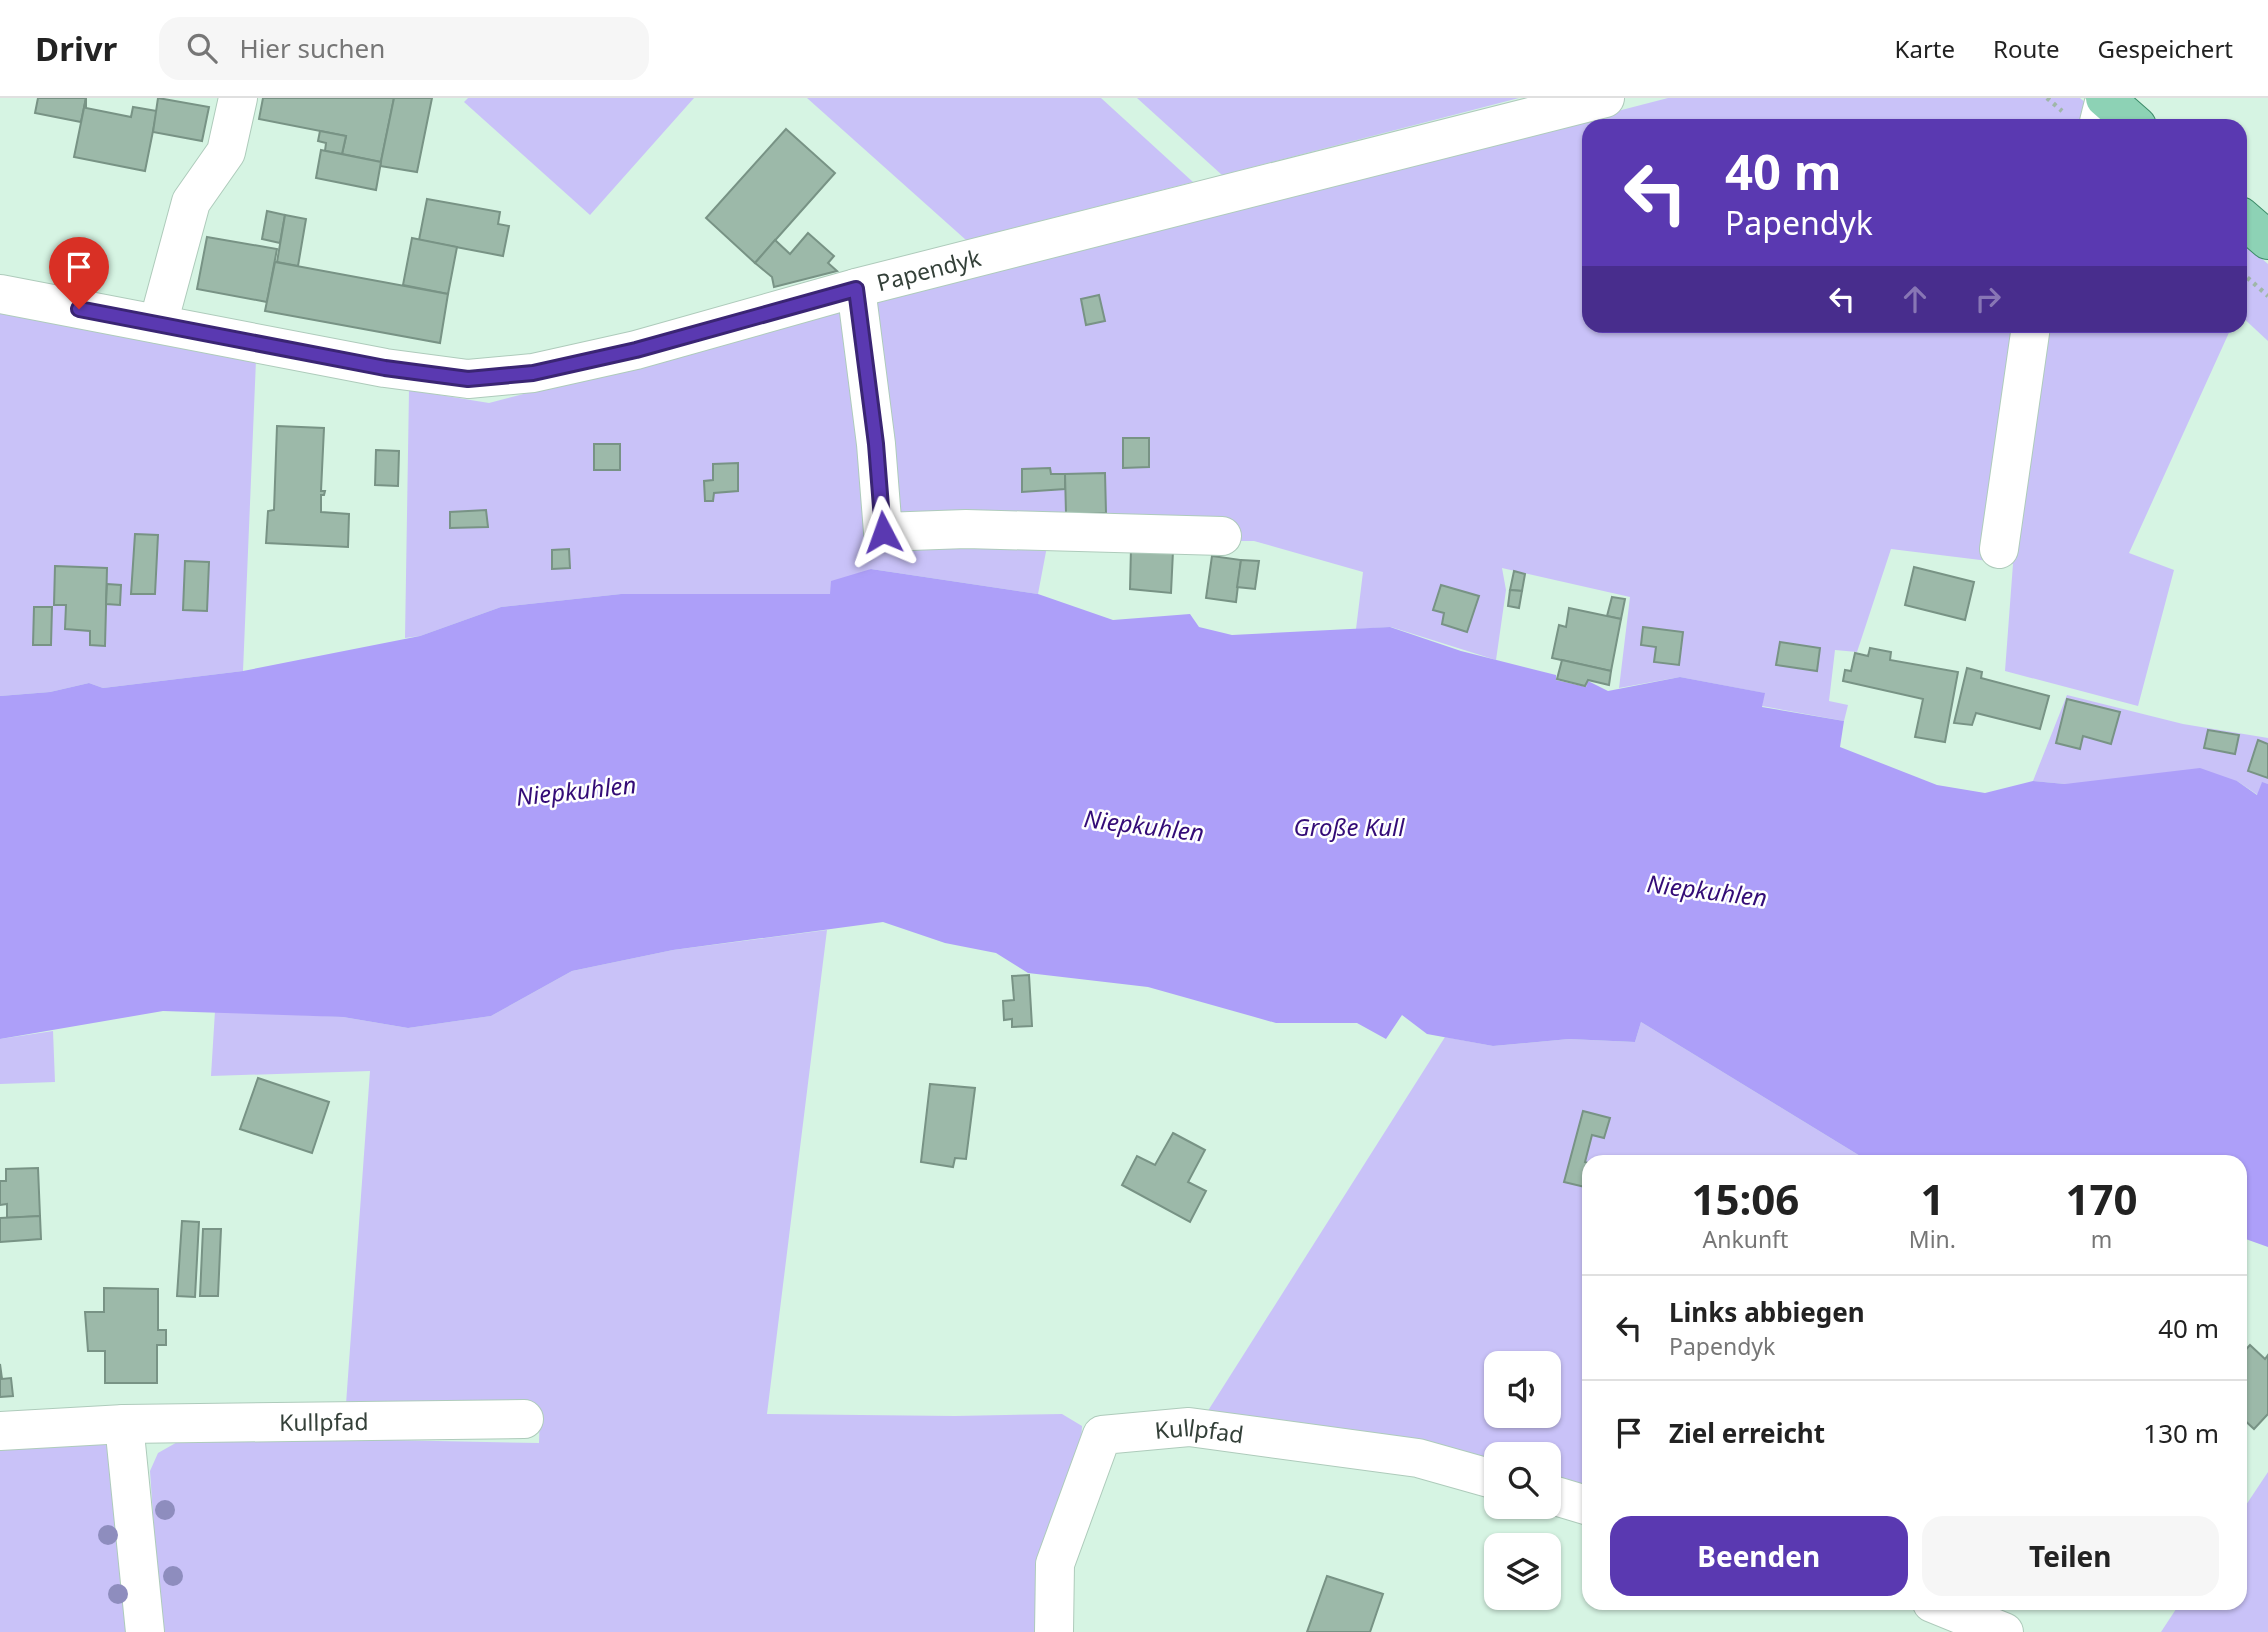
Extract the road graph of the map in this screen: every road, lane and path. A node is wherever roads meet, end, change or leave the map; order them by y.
1 (238, 98) edge
2 (1605, 98) edge
3 (2105, 98) edge
4 (2100, 119) edge
5 (2129, 119) edge
6 (2247, 222) edge
7 (2268, 240) edge
8 (2247, 277) edge
9 (856, 289) junction
10 (0, 294) edge
11 (2268, 296) edge
12 (158, 324) junction
13 (2030, 333) edge
14 (1222, 536) dead end
15 (1999, 549) dead end
16 (524, 1419) dead end
17 (124, 1424) junction
18 (0, 1432) edge
19 (1484, 1477) edge
20 (1561, 1498) edge
21 (1582, 1504) edge
22 (1949, 1610) edge
23 (145, 1632) edge
24 (1054, 1632) edge
25 (2004, 1632) edge

1 - 12 street
2 - 9 street, Papendyk
3 - 4 street
3 - 5 main road
6 - 7 main road
8 - 11 path
9 - 12 street, Papendyk
9 - 14 street
10 - 12 street, Papendyk
13 - 15 street
16 - 17 street, Kullpfad
17 - 18 street, Kullpfad
17 - 23 street
19 - 24 street, Kullpfad
20 - 21 street
22 - 25 street

